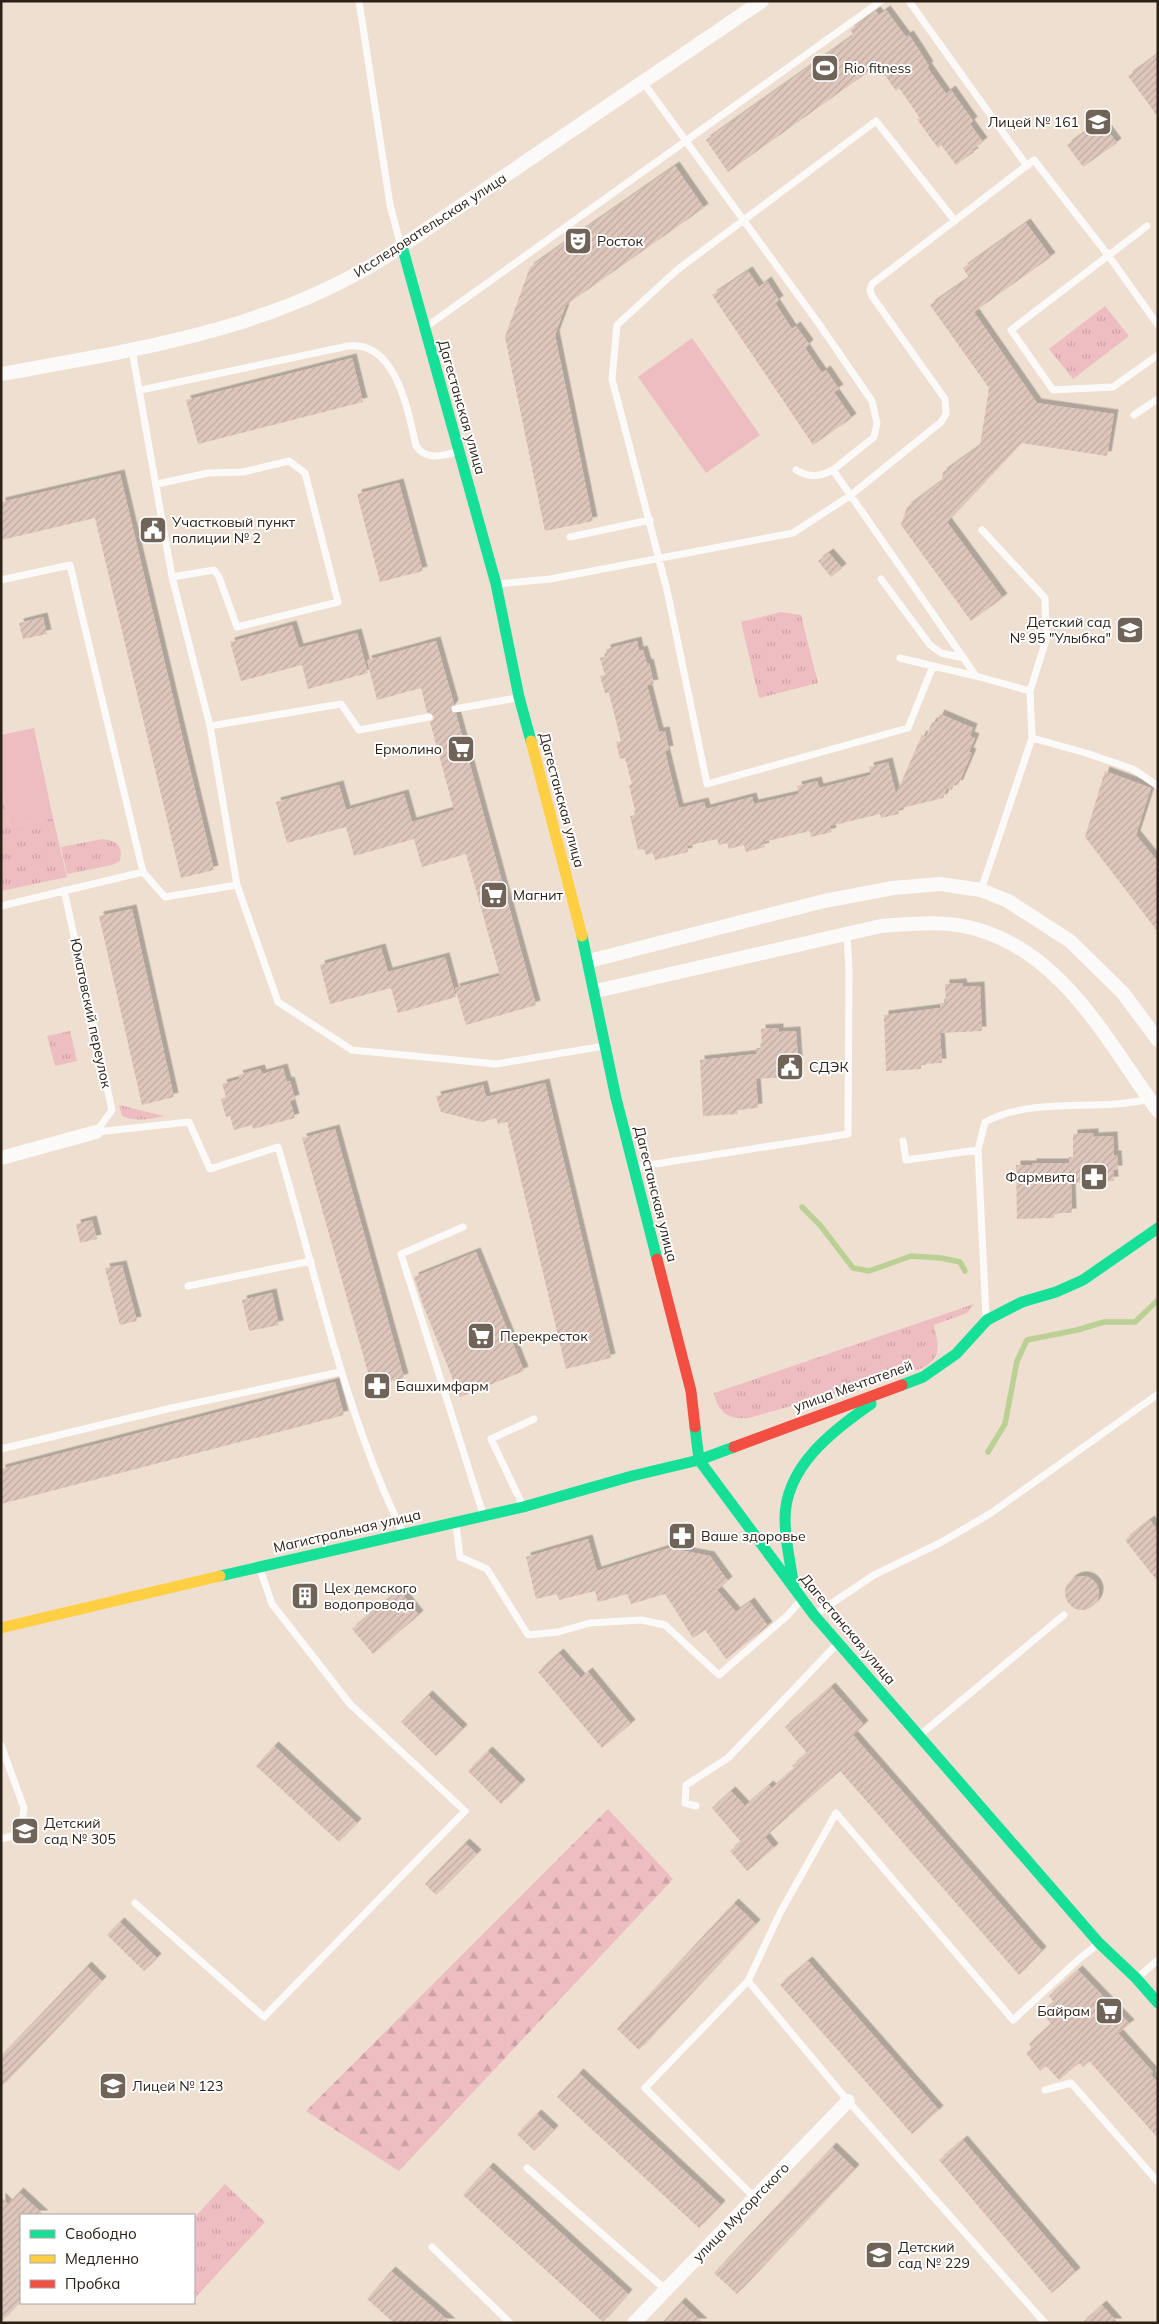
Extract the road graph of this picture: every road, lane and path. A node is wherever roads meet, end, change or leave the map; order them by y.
1 (359, 1) edge
2 (762, 1) edge
3 (881, 1) edge
4 (909, 1) edge
5 (643, 82) junction
6 (686, 141) junction
7 (1027, 166) junction
8 (743, 220) junction
9 (955, 220) junction
10 (1147, 226) dead end
11 (402, 246) junction
12 (1108, 255) junction
13 (1158, 324) edge
14 (424, 328) junction
15 (132, 350) junction
16 (1158, 355) edge
17 (1, 374) edge
18 (141, 390) junction
19 (1158, 399) edge
20 (1134, 415) dead end
21 (459, 452) junction
22 (796, 470) dead end
23 (833, 470) junction
24 (156, 484) junction
25 (851, 495) junction
26 (650, 520) junction
27 (982, 530) dead end
28 (570, 537) dead end
29 (659, 557) junction
30 (172, 577) junction
31 (881, 579) dead end
32 (1, 580) edge
33 (496, 584) junction
34 (900, 658) dead end
35 (964, 658) junction
36 (933, 666) junction
37 (976, 676) junction
38 (1030, 691) junction
39 (519, 697) junction
40 (455, 709) dead end
41 (429, 718) dead end
42 (210, 726) junction
43 (1032, 738) junction
44 (1158, 786) edge
45 (143, 872) junction
46 (237, 885) junction
47 (64, 890) junction
48 (981, 890) junction
49 (1, 906) edge
50 (847, 934) junction
51 (589, 960) junction
52 (596, 991) junction
53 (1158, 1040) edge
54 (606, 1046) junction
55 (1149, 1099) junction
56 (1158, 1111) edge
57 (96, 1132) junction
58 (903, 1141) dead end
59 (978, 1150) junction
60 (1, 1158) edge
61 (634, 1167) junction
62 (463, 1227) dead end
63 (1158, 1228) edge
64 (311, 1261) junction
65 (188, 1286) dead end
66 (986, 1320) junction
67 (340, 1372) junction
68 (896, 1387) junction
69 (1158, 1394) edge
70 (534, 1419) dead end
71 (1, 1449) edge
72 (699, 1460) junction
73 (523, 1507) junction
74 (483, 1516) junction
75 (456, 1522) junction
76 (403, 1533) junction
77 (259, 1566) junction
78 (798, 1595) junction
79 (814, 1615) junction
80 (1064, 1615) dead end
81 (1, 1628) edge
82 (839, 1642) junction
83 (920, 1736) junction
84 (1, 1745) edge
85 (696, 1806) dead end
86 (1, 1839) edge
87 (135, 1902) dead end
88 (1100, 1943) junction
89 (1158, 1960) edge
90 (1136, 1978) junction
91 (748, 1982) junction
92 (1158, 2003) edge
93 (1046, 2090) dead end
94 (848, 2101) junction
95 (527, 2168) dead end
96 (1158, 2182) edge
97 (755, 2198) junction
98 (432, 2247) dead end
99 (666, 2290) junction
100 (510, 2323) edge
101 (634, 2323) edge
102 (1045, 2323) edge

1 - 11 lane
2 - 5 street, Исследовательская улица
3 - 6 lane
4 - 7 lane
5 - 6 lane
5 - 11 street, Исследовательская улица
6 - 8 lane
6 - 14 lane
7 - 9 lane
7 - 12 lane
8 - 9 lane
8 - 23 lane
8 - 26 lane
9 - 25 lane
10 - 12 lane
11 - 14 street, Дагестанская улица
11 - 15 street, Исследовательская улица
12 - 13 lane
12 - 16 lane
14 - 21 street, Дагестанская улица
15 - 17 street, Исследовательская улица
15 - 18 lane
18 - 21 lane
18 - 24 lane
19 - 20 lane
21 - 33 street, Дагестанская улица
22 - 23 lane
23 - 25 lane
24 - 30 lane
24 - 30 lane
25 - 29 lane
25 - 35 lane
26 - 28 lane
26 - 29 lane
27 - 38 lane
29 - 33 lane
29 - 36 lane
30 - 42 lane
31 - 35 lane
32 - 45 lane
33 - 39 street, Дагестанская улица
34 - 36 lane
35 - 37 lane
36 - 37 lane
37 - 38 lane
38 - 43 lane
39 - 40 lane
39 - 51 street, Дагестанская улица
41 - 42 lane
42 - 46 lane
43 - 44 lane
43 - 48 lane
45 - 46 lane
45 - 47 lane
46 - 54 lane
47 - 49 lane
47 - 57 lane, Юматовский переулок
48 - 51 street
48 - 53 street
50 - 52 street
50 - 55 street
50 - 61 lane
51 - 52 street, Дагестанская улица
52 - 54 street, Дагестанская улица
54 - 61 street, Дагестанская улица
55 - 56 street
55 - 59 lane
57 - 60 street
57 - 64 lane
58 - 59 lane
59 - 66 lane
61 - 72 street, Дагестанская улица
62 - 74 lane
63 - 66 street, улица Мечтателей
64 - 65 lane
64 - 67 lane
66 - 68 street, улица Мечтателей
67 - 71 lane
67 - 76 lane
68 - 72 street, улица Мечтателей
68 - 78 street
69 - 79 lane
70 - 73 lane
72 - 73 street, Магистральная улица
72 - 78 street, Дагестанская улица
73 - 74 street, Магистральная улица
74 - 75 street, Магистральная улица
75 - 76 street, Магистральная улица
75 - 78 lane
76 - 77 street, Магистральная улица
77 - 81 street, Магистральная улица
77 - 87 lane
78 - 79 street, Дагестанская улица
79 - 82 street, Дагестанская улица
80 - 83 lane
82 - 83 street, Дагестанская улица
82 - 85 lane
83 - 88 street, Дагестанская улица
84 - 86 lane
88 - 90 street, Дагестанская улица
88 - 91 lane
89 - 90 lane
90 - 92 street, Дагестанская улица
91 - 94 lane
91 - 97 lane
93 - 96 lane
94 - 97 street, улица Мусоргского
94 - 102 lane
95 - 99 lane
97 - 99 street, улица Мусоргского
98 - 100 lane
99 - 101 street, улица Мусоргского

